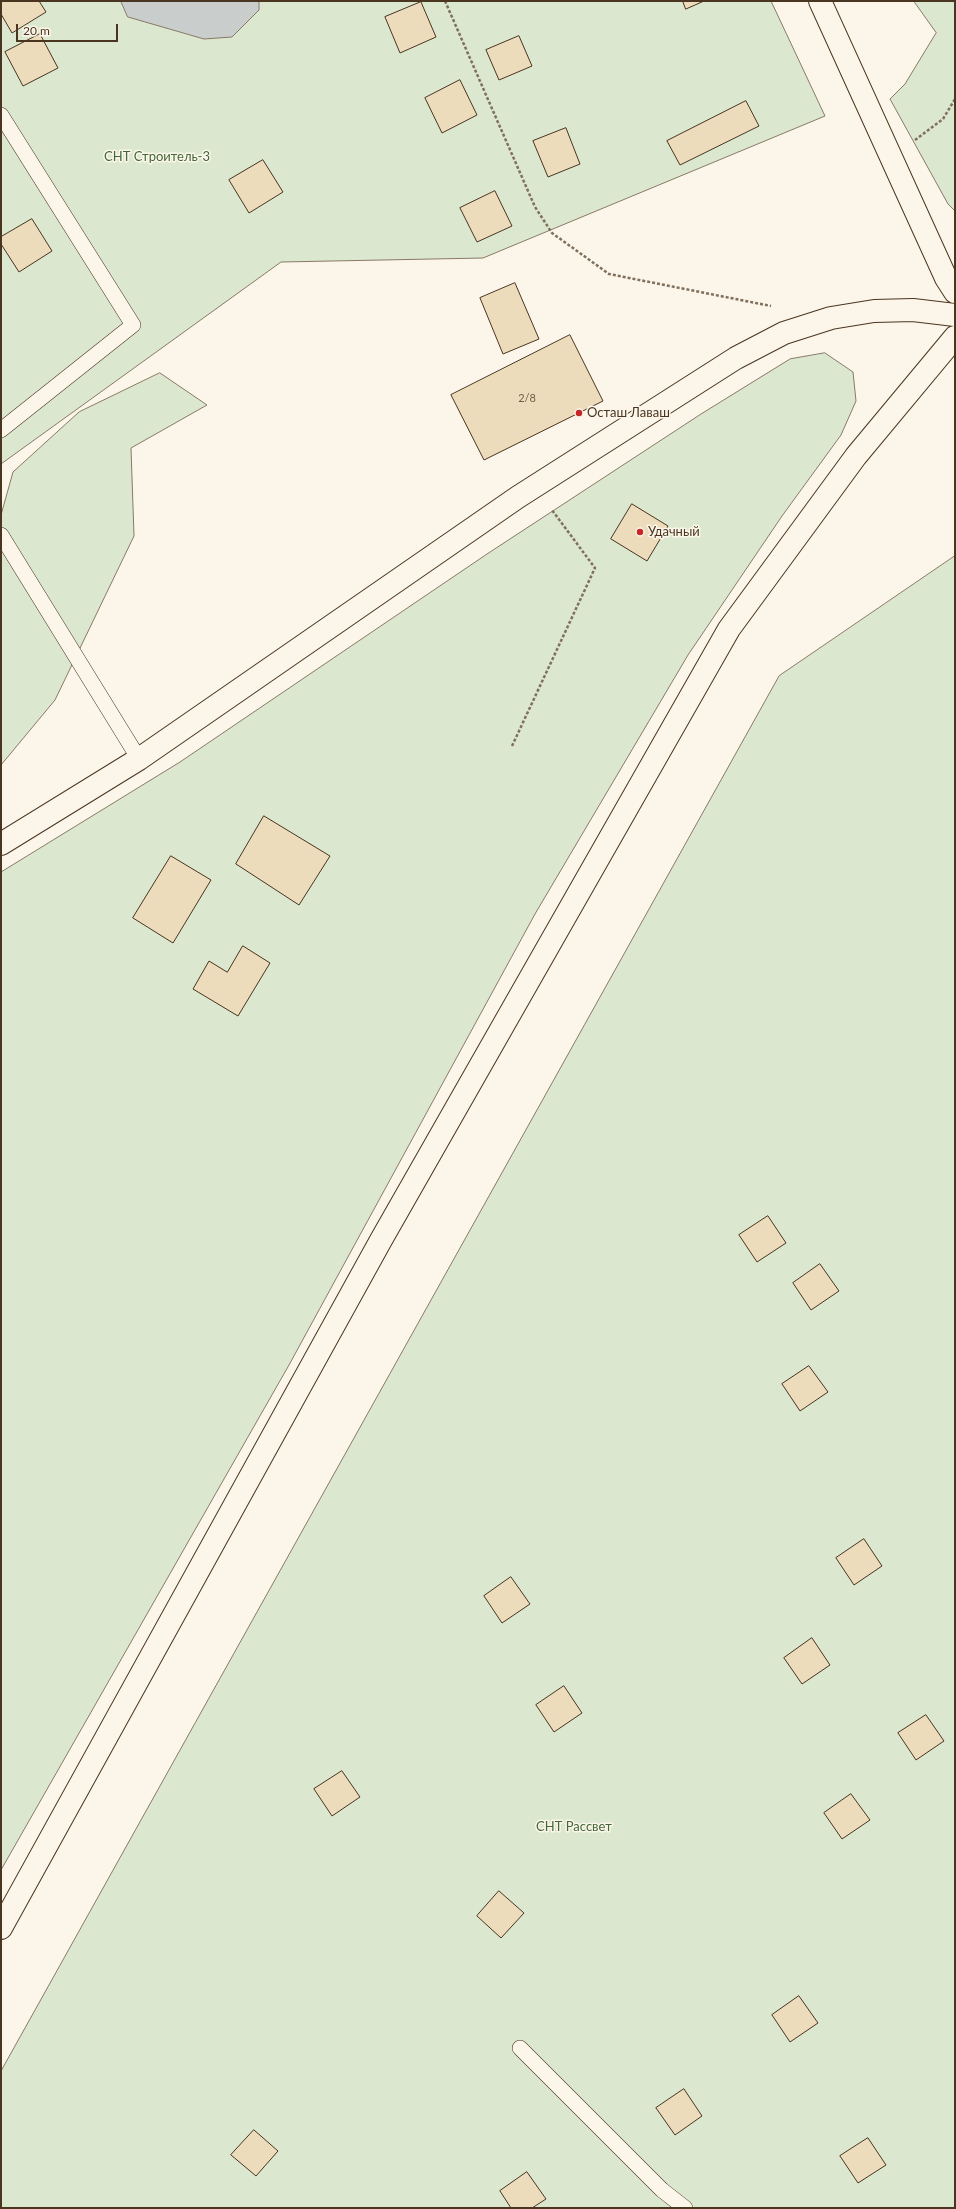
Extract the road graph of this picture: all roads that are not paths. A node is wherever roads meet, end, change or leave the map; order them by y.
1 (820, 1) edge
2 (1, 114) edge
3 (955, 292) edge
4 (955, 315) edge
5 (955, 337) edge
6 (1, 430) edge
7 (1, 535) edge
8 (140, 759) junction
9 (1, 844) edge
10 (1, 1928) edge
11 (520, 2048) dead end
12 (684, 2208) edge

1 - 3 street
2 - 6 lane
4 - 8 street
5 - 10 street
7 - 8 lane
8 - 9 street
11 - 12 lane

